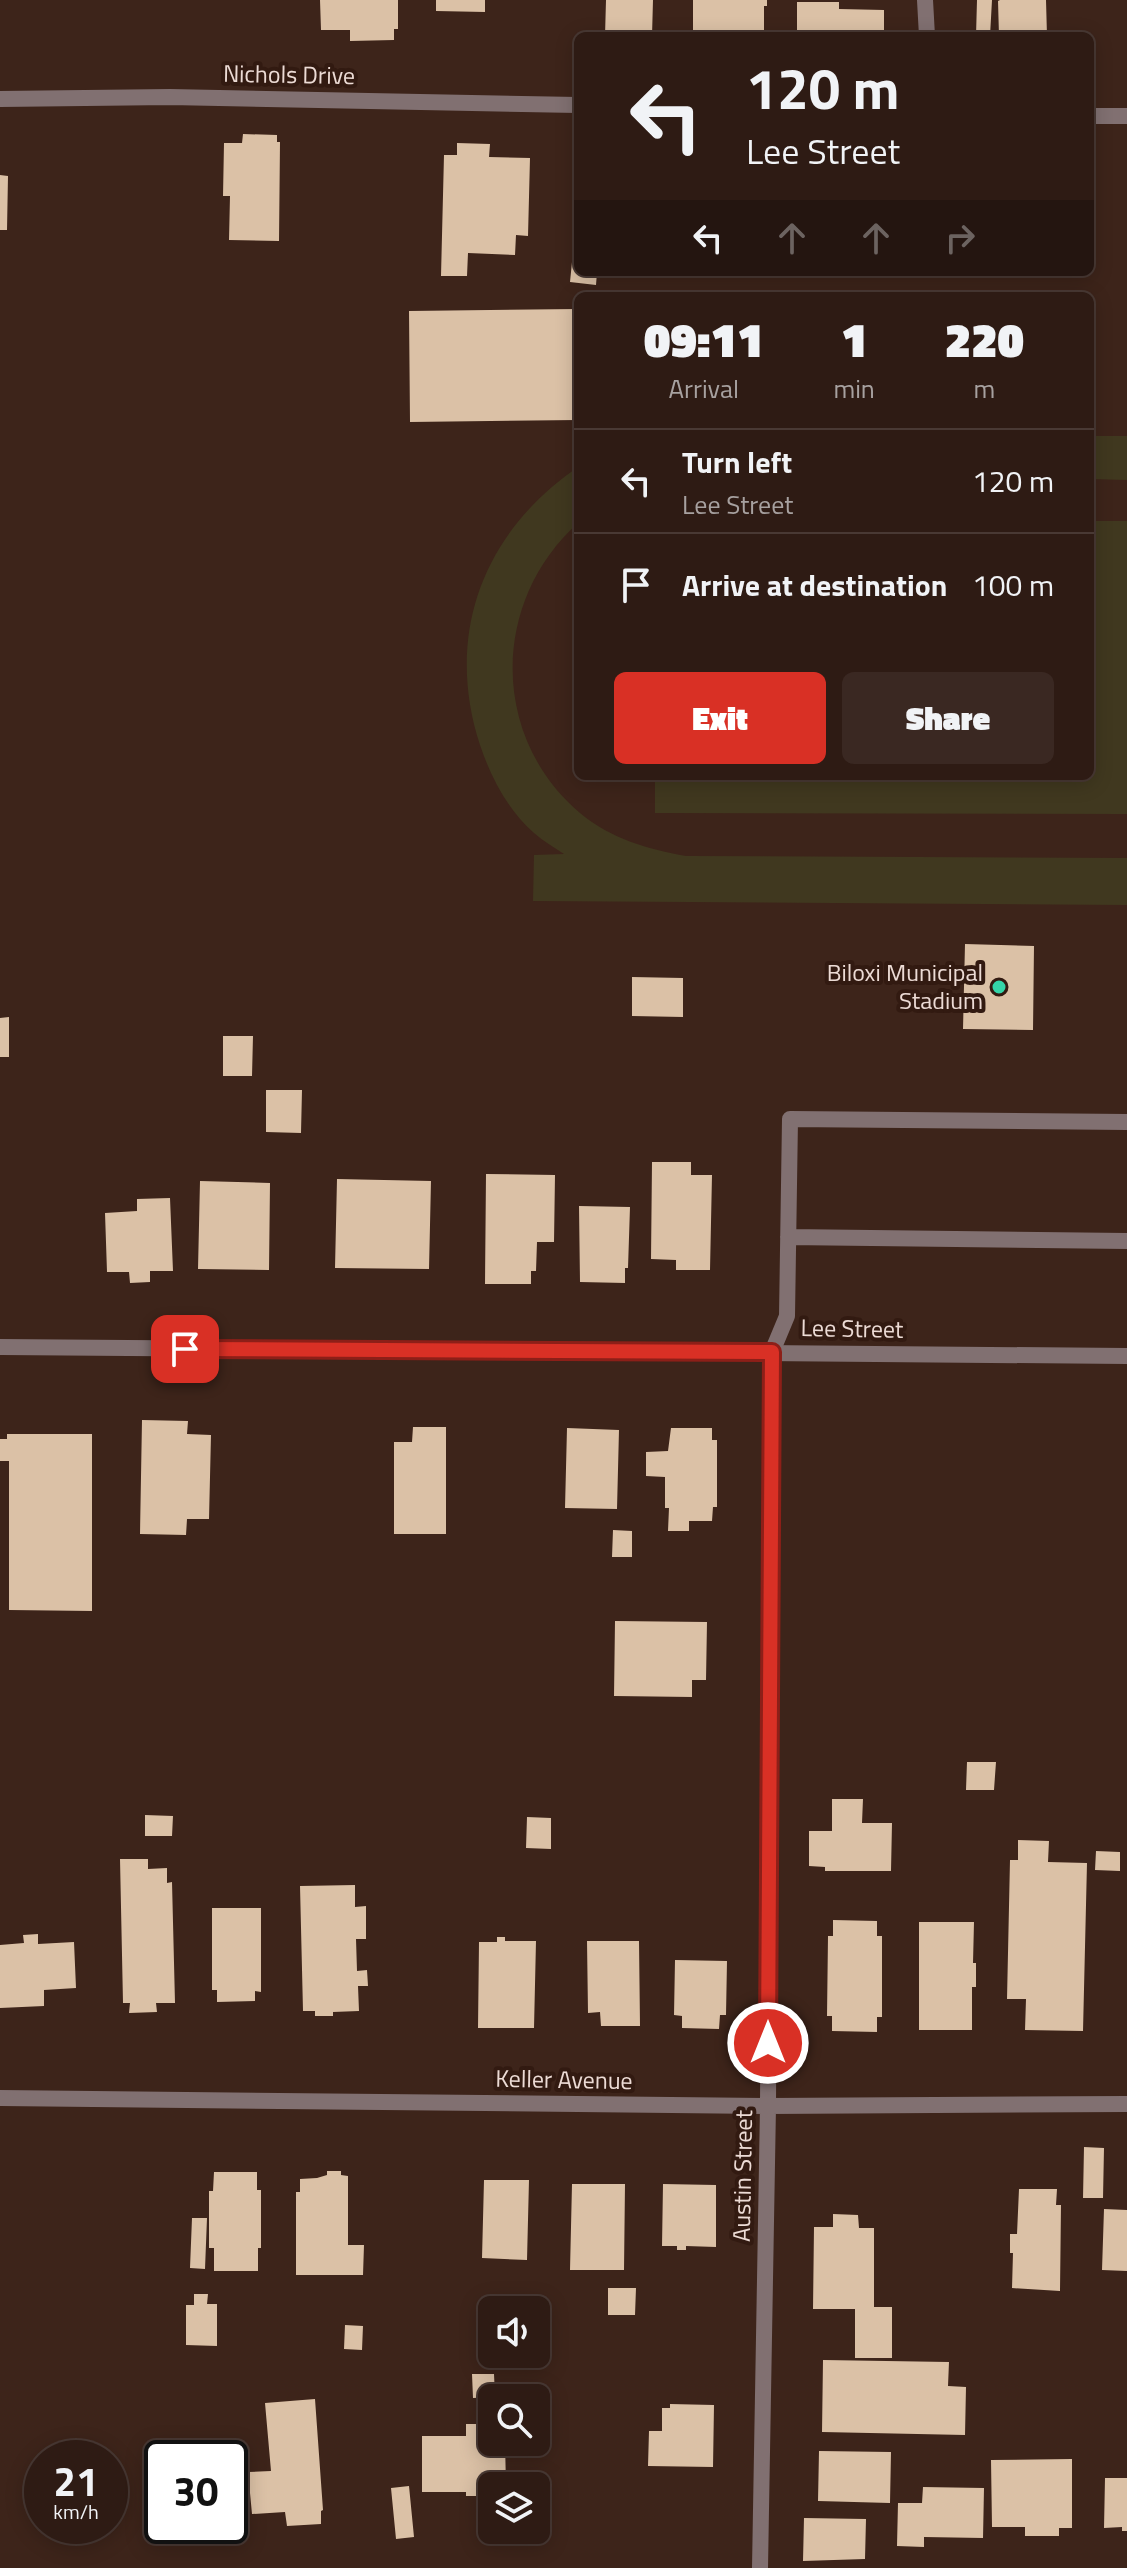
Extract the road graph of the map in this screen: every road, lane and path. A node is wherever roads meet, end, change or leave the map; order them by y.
1 (925, 0) edge
2 (927, 32) edge
3 (0, 99) edge
4 (574, 105) edge
5 (1094, 116) edge
6 (1127, 116) edge
7 (1127, 1122) edge
8 (788, 1237) junction
9 (1127, 1241) edge
10 (0, 1347) edge
11 (772, 1352) junction
12 (1127, 1356) edge
13 (0, 2098) edge
14 (1127, 2104) edge
15 (768, 2106) junction
16 (760, 2568) edge

1 - 2 street
3 - 4 street, Nichols Drive
5 - 6 street
7 - 8 street
8 - 9 street
8 - 11 street
10 - 11 street, Lee Street
11 - 12 street, Lee Street
11 - 15 street, Austin Street
13 - 15 street, Keller Avenue
14 - 15 street, Keller Avenue
15 - 16 street, Austin Street

